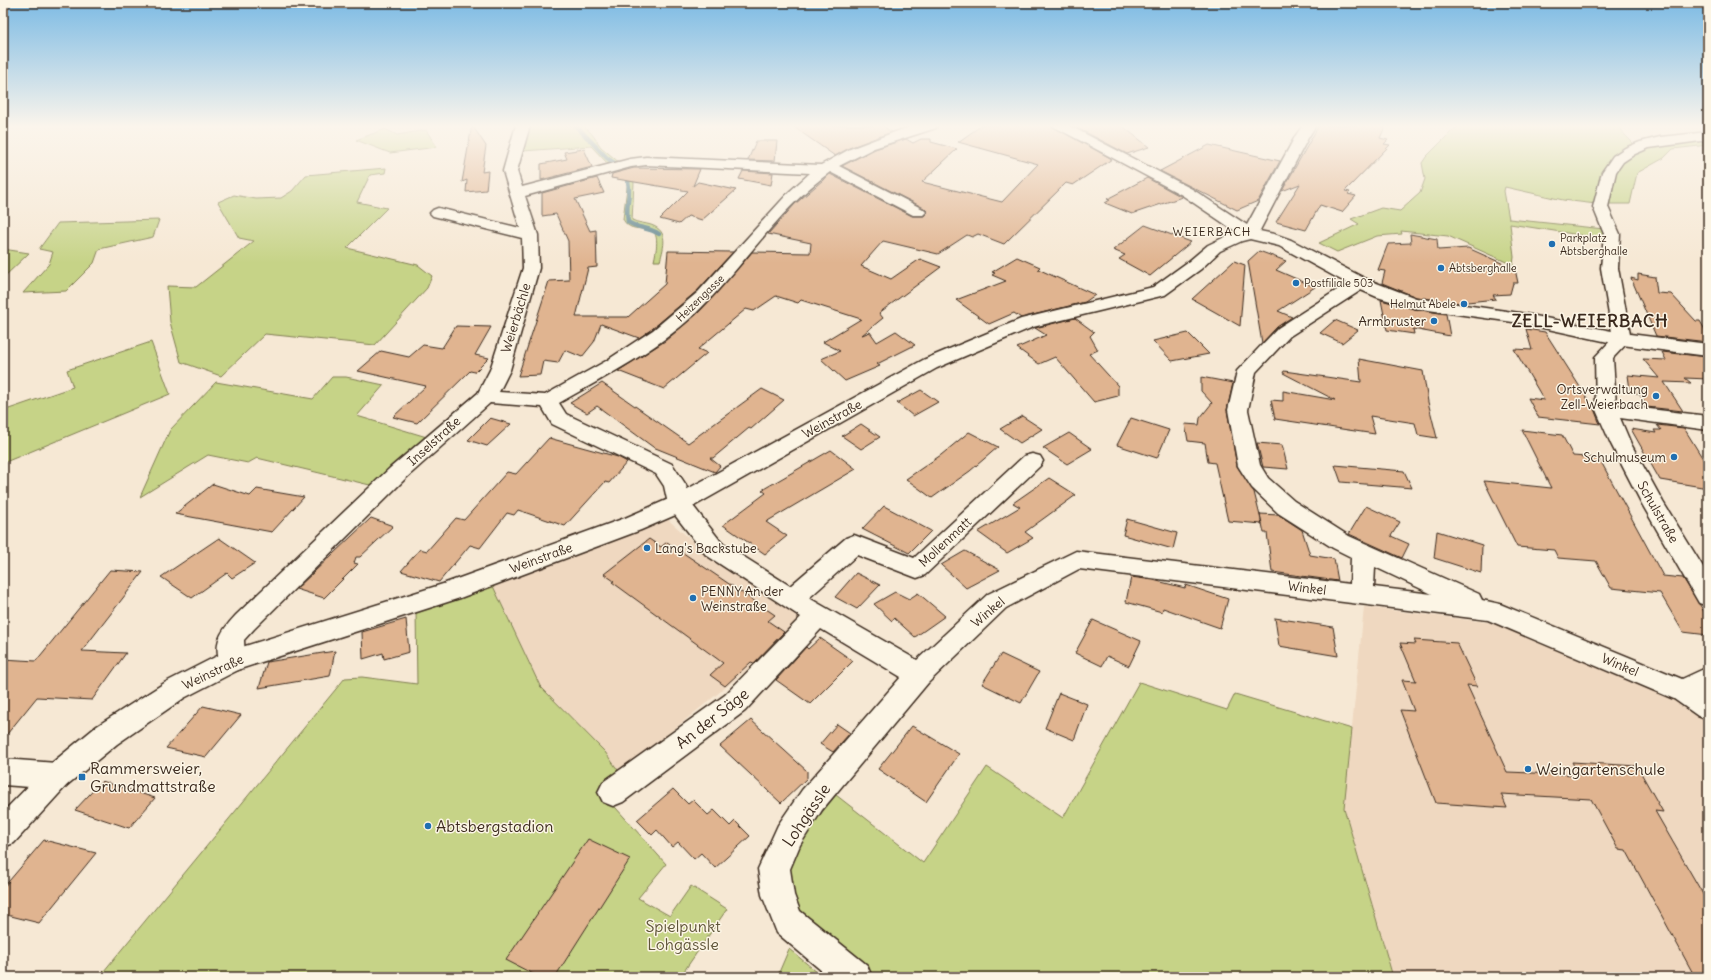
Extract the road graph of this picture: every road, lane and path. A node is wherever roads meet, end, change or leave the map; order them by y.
1 (510, 171) edge
2 (604, 171) edge
3 (822, 171) edge
4 (835, 171) edge
5 (1146, 171) edge
6 (1284, 171) edge
7 (1611, 171) edge
8 (518, 193) junction
9 (918, 212) dead end
10 (438, 213) dead end
11 (1250, 234) junction
12 (530, 236) junction
13 (1360, 284) junction
14 (1622, 338) junction
15 (1708, 350) edge
16 (486, 397) junction
17 (548, 401) junction
18 (1606, 410) junction
19 (1708, 423) edge
20 (1032, 461) dead end
21 (679, 504) junction
22 (1363, 553) junction
23 (1362, 594) junction
24 (1708, 596) edge
25 (790, 600) junction
26 (1491, 610) junction
27 (818, 616) junction
28 (232, 661) junction
29 (919, 675) junction
30 (1708, 678) edge
31 (1683, 691) junction
32 (1708, 708) edge
33 (3, 772) edge
34 (57, 776) junction
35 (613, 792) dead end
36 (3, 833) edge
37 (855, 977) edge

1 - 8 street, Weierbächle
2 - 8 street
3 - 17 street, Heizengasse
4 - 9 street
5 - 11 street
6 - 11 street
7 - 14 street
8 - 12 street, Weierbächle
10 - 12 street
11 - 13 street, Weinstraße
11 - 21 street, Weinstraße
12 - 16 street, Weierbächle
13 - 14 street, Weinstraße
13 - 22 street, Winkel
14 - 15 street, Weinstraße
14 - 18 street, Schulstraße
16 - 17 street
16 - 28 street, Inselstraße
17 - 21 street
18 - 19 street
18 - 24 street, Schulstraße
20 - 25 street, Mollenmatt
21 - 25 street
21 - 28 street, Weinstraße
22 - 23 street
22 - 26 street, Winkel
23 - 26 street, Winkel
23 - 29 street, Winkel
25 - 27 street
26 - 31 street, Winkel
27 - 29 street
27 - 35 street, An der Säge
28 - 34 street, Weinstraße
29 - 37 street, Lohgässle
30 - 31 street
31 - 32 street, Winkel
33 - 34 street
34 - 36 street, Weinstraße

